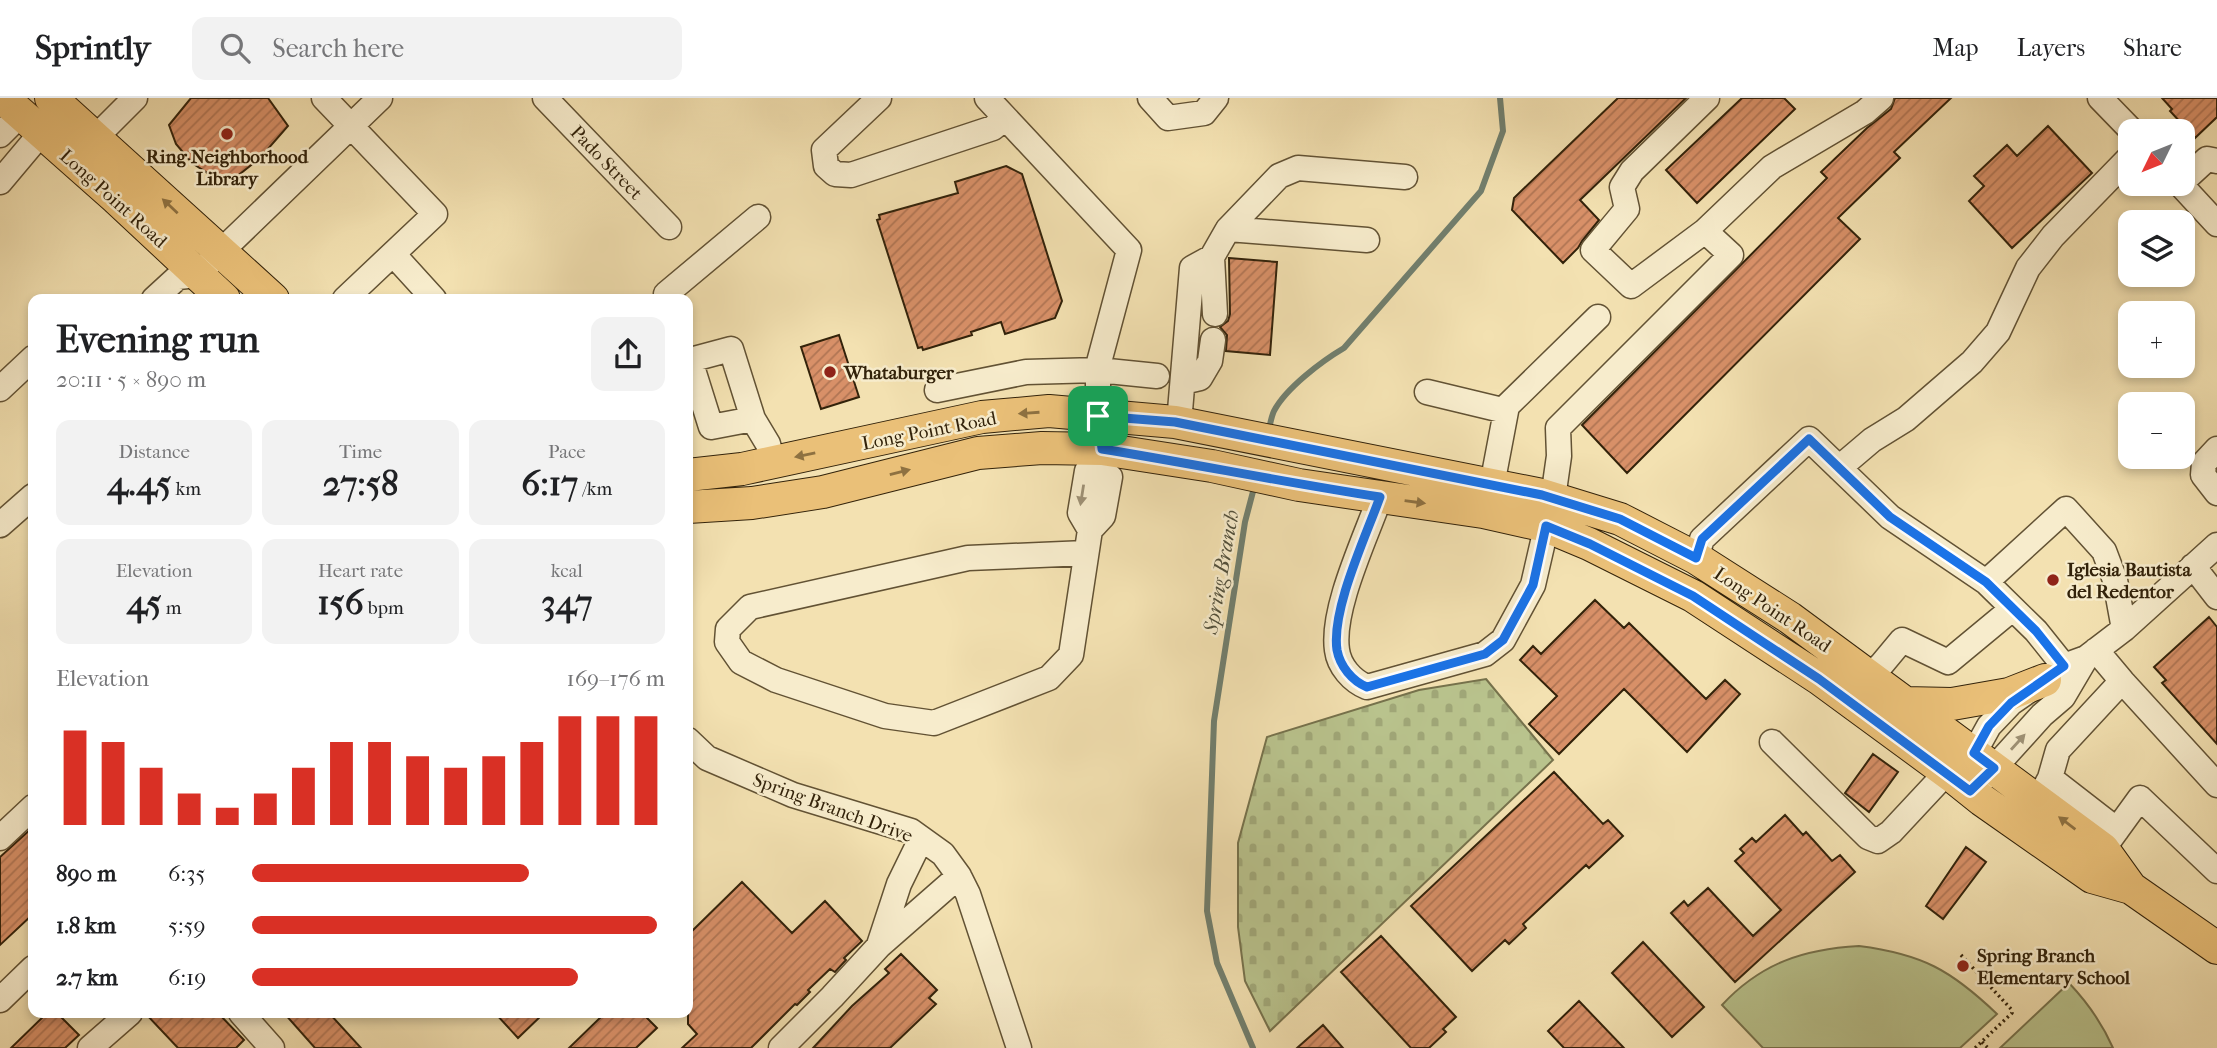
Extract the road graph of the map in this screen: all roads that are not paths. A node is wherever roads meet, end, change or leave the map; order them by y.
1 (135, 98) edge
2 (324, 98) edge
3 (380, 98) edge
4 (545, 98) edge
5 (879, 98) edge
6 (987, 98) edge
7 (1150, 98) edge
8 (1216, 98) edge
9 (1707, 98) edge
10 (1881, 98) edge
11 (2100, 98) edge
12 (58, 100) edge
13 (1005, 118) junction
14 (2120, 119) edge
15 (17, 120) edge
16 (351, 125) junction
17 (95, 138) junction
18 (2217, 161) edge
19 (2118, 170) edge
20 (2195, 170) edge
21 (1405, 177) dead end
22 (0, 182) edge
23 (2192, 196) edge
24 (758, 217) dead end
25 (2217, 224) edge
26 (669, 227) dead end
27 (1228, 229) junction
28 (1705, 231) junction
29 (1367, 240) dead end
30 (220, 252) junction
31 (393, 254) junction
32 (1212, 257) junction
33 (199, 287) edge
34 (159, 294) edge
35 (266, 294) edge
36 (350, 294) edge
37 (430, 294) edge
38 (666, 294) edge
39 (1215, 314) dead end
40 (1598, 317) dead end
41 (1213, 340) dead end
42 (693, 356) edge
43 (28, 363) edge
44 (693, 370) edge
45 (1098, 370) junction
46 (1157, 376) dead end
47 (1183, 382) junction
48 (0, 389) edge
49 (937, 390) dead end
50 (1427, 392) dead end
51 (1506, 411) junction
52 (1098, 416) junction
53 (753, 419) junction
54 (1179, 423) junction
55 (2217, 449) edge
56 (1100, 457) junction
57 (773, 463) junction
58 (1839, 468) junction
59 (693, 474) edge
60 (1492, 485) junction
61 (2217, 493) edge
62 (1380, 497) junction
63 (28, 500) edge
64 (693, 506) edge
65 (1549, 512) junction
66 (0, 525) edge
67 (1088, 542) junction
68 (2217, 545) edge
69 (1696, 558) junction
70 (2193, 566) junction
71 (1986, 582) junction
72 (2217, 597) edge
73 (2012, 608) junction
74 (2124, 629) junction
75 (2073, 664) junction
76 (1869, 676) junction
77 (2122, 681) junction
78 (1905, 703) junction
79 (1772, 742) dead end
80 (693, 745) edge
81 (1968, 772) junction
82 (2217, 785) edge
83 (2044, 790) junction
84 (28, 812) edge
85 (0, 838) edge
86 (921, 839) junction
87 (2110, 840) junction
88 (2217, 872) edge
89 (959, 876) junction
90 (899, 884) junction
91 (2131, 888) junction
92 (922, 908) junction
93 (879, 946) junction
94 (2217, 948) edge
95 (28, 973) edge
96 (0, 1000) edge
97 (245, 1018) edge
98 (102, 1022) edge
99 (264, 1045) edge
100 (90, 1048) edge
101 (781, 1048) edge
102 (1018, 1048) edge

1 - 17 street
2 - 16 street
3 - 16 street
4 - 26 street, Pado Street
5 - 13 street
6 - 13 street
7 - 8 street
9 - 28 street
10 - 28 street
11 - 14 street
12 - 17 main road, Long Point Road
13 - 45 street
15 - 22 street
15 - 33 main road, Long Point Road
16 - 30 street
16 - 31 street
30 -> 17 main road, Long Point Road
18 - 20 street
19 - 58 street
21 - 27 street
23 - 25 street
24 - 38 street
27 - 29 street
27 - 32 street
28 - 65 street
30 - 33 street
30 - 35 main road, Long Point Road
31 - 36 street
31 - 37 street
32 - 39 street
32 - 47 street
33 - 34 street
40 - 51 street
41 - 47 street
42 - 53 street
43 - 48 street
44 - 53 street
45 - 46 street
45 - 49 street
45 - 52 street
47 - 54 street
50 - 51 street
51 - 60 street
52 - 54 main road, Long Point Road
52 - 56 main road
52 -> 57 main road, Long Point Road
53 - 57 street
54 - 60 main road, Long Point Road
55 - 61 street
56 - 62 main road, Long Point Road
64 -> 56 main road, Long Point Road
56 - 67 street
57 - 59 main road, Long Point Road
58 - 69 street
58 - 71 street
60 - 65 main road, Long Point Road
62 -> 65 main road, Long Point Road
62 - 65 street
63 - 66 street
65 - 69 main road, Long Point Road
65 - 81 main road, Long Point Road
67 - 67 street
68 - 70 street
69 - 76 main road, Long Point Road
70 - 72 street
70 - 74 street
71 - 73 street
71 - 74 street
73 - 75 street
73 - 76 street
74 - 75 street
75 - 77 street
75 - 78 main road
81 -> 75 street
75 - 81 street
76 - 78 main road, Long Point Road
77 - 82 street
77 - 83 street
78 - 81 main road, Long Point Road
79 - 81 street
80 - 86 street, Spring Branch Drive
81 - 83 main road, Long Point Road
81 - 91 main road, Long Point Road
83 - 87 main road, Long Point Road
84 - 85 street
86 - 89 street, Spring Branch Drive
86 - 90 street
87 - 88 street
87 - 91 main road, Long Point Road
89 - 92 street
89 - 102 street, Spring Branch Drive
90 - 92 street
90 - 93 street
91 - 94 main road, Long Point Road
92 - 93 street
93 - 101 street
95 - 96 street
97 - 99 street
98 - 100 street

